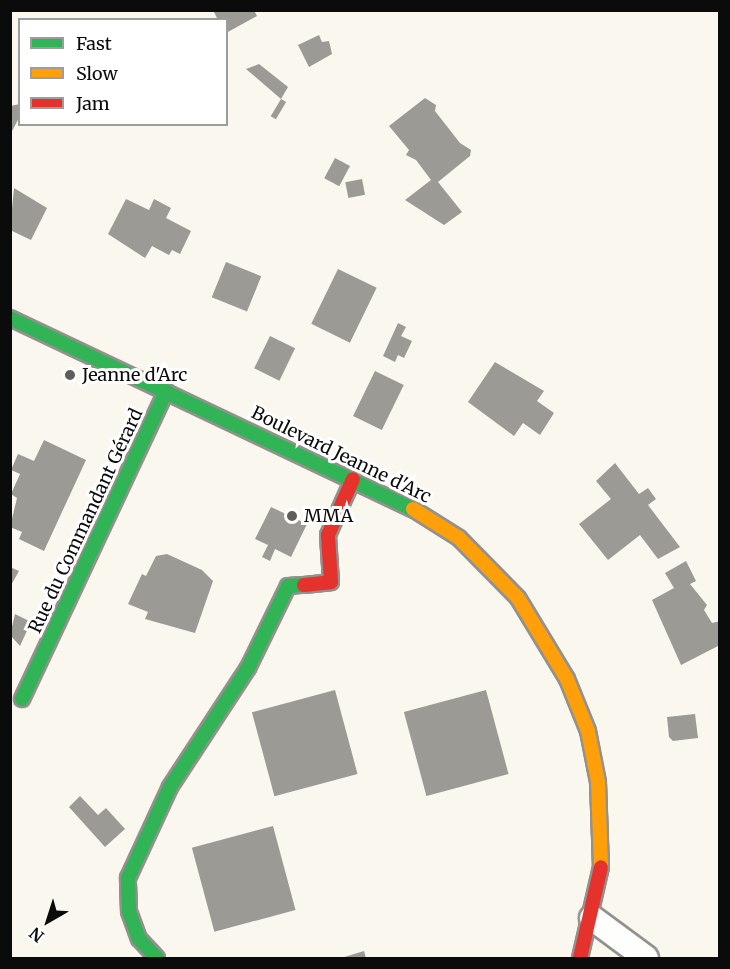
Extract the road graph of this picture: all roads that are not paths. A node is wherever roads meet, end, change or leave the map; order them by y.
1 (10, 318) edge
2 (166, 391) junction
3 (353, 479) junction
4 (22, 699) dead end
5 (592, 918) junction
6 (157, 958) edge
7 (580, 958) edge
8 (646, 958) edge

1 - 2 street, Boulevard Jeanne d'Arc
2 - 3 street, Boulevard Jeanne d'Arc
2 - 4 street, Rue du Commandant Gérard
3 - 5 street, Boulevard Jeanne d'Arc
3 - 6 street
5 - 7 street, Boulevard Jeanne d'Arc
5 - 8 street

